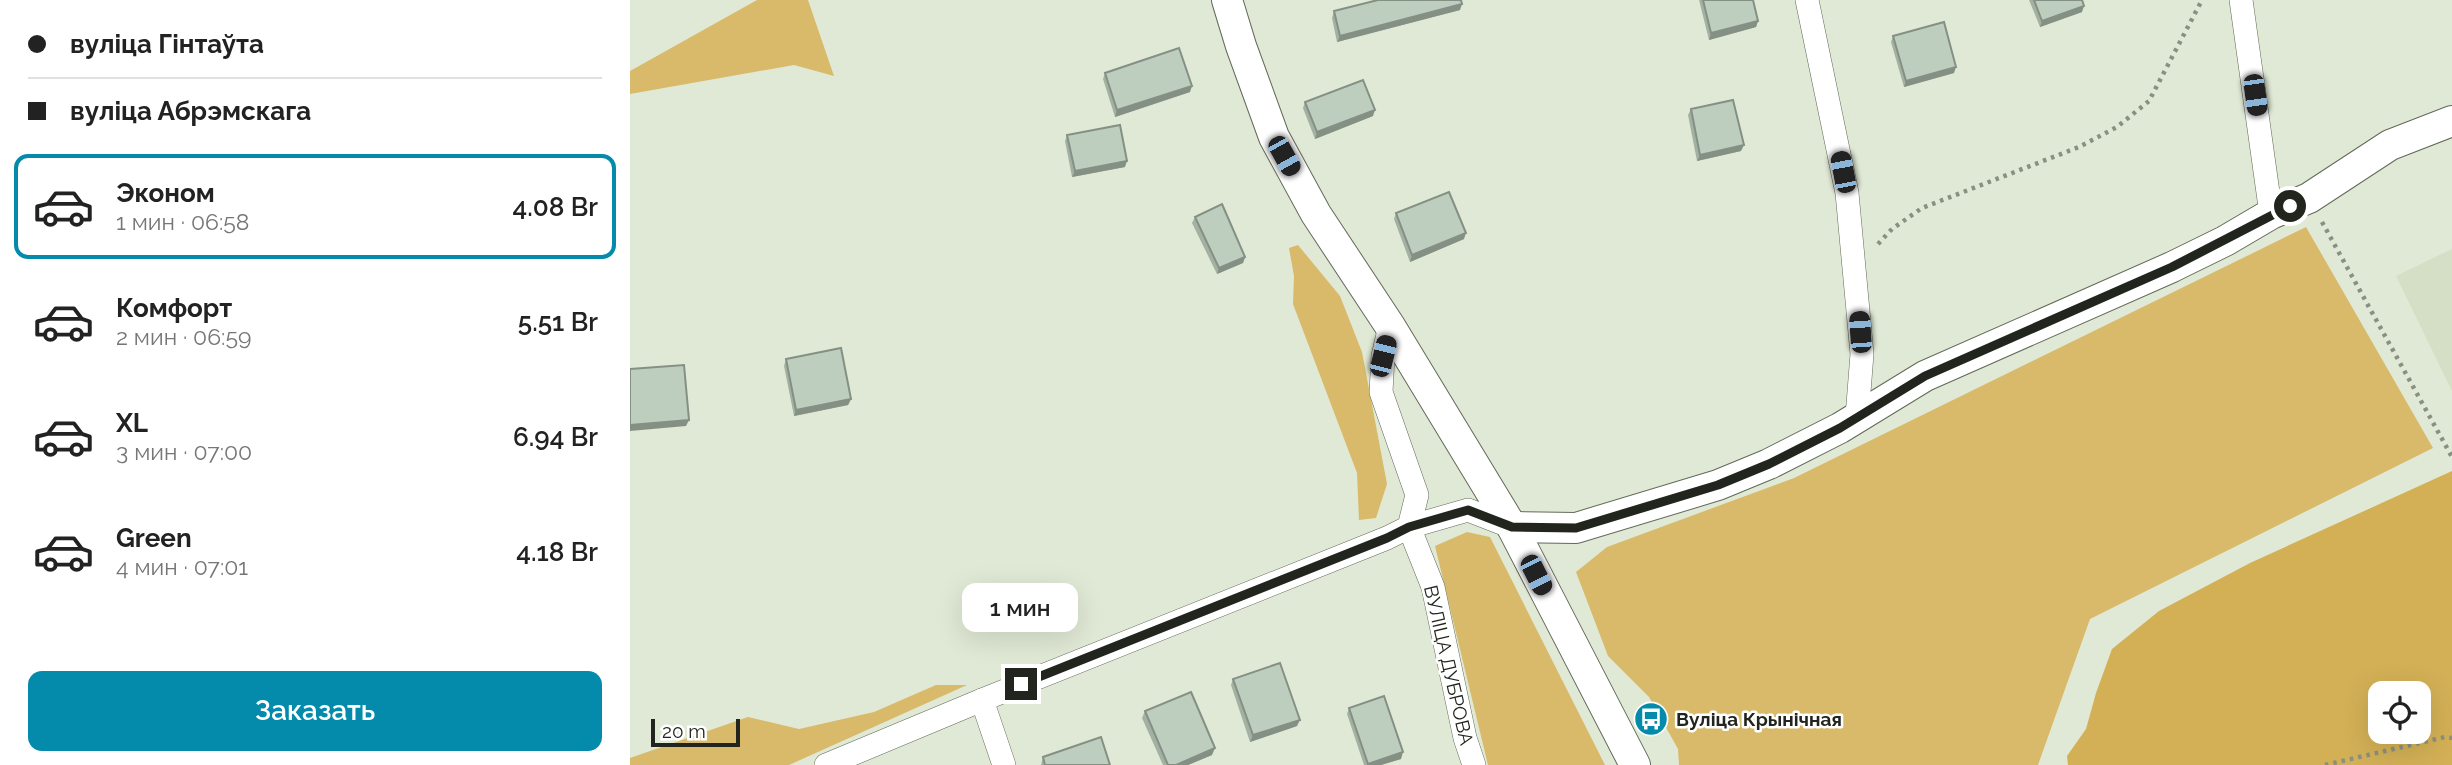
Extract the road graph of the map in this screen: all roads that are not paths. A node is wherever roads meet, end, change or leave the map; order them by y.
1 (1227, 0) edge
2 (1807, 0) edge
3 (2241, 0) edge
4 (2452, 121) edge
5 (2271, 214) junction
6 (1390, 326) junction
7 (1857, 417) junction
8 (1409, 527) junction
9 (1512, 527) junction
10 (982, 700) junction
11 (826, 765) edge
12 (1004, 765) edge
13 (1474, 765) edge
14 (1635, 765) edge

1 - 6 street
2 - 7 street
3 - 5 street
4 - 5 street
5 - 7 street
6 - 8 street
6 - 9 street
7 - 9 street
8 - 9 street
8 - 10 street
8 - 13 street, ВУЛІЦА ДУБРОВА
9 - 14 street
10 - 11 street
10 - 12 street

